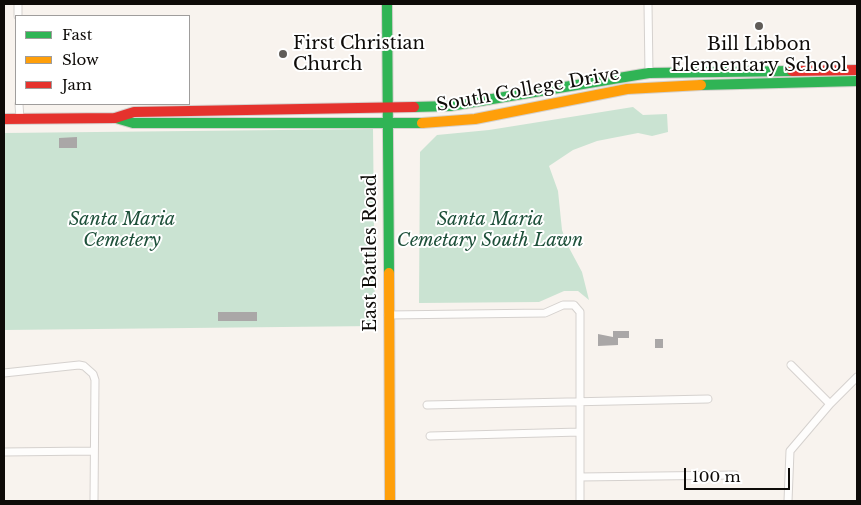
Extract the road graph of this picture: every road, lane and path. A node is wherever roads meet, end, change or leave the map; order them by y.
1 (387, 4) edge
2 (648, 4) edge
3 (857, 70) edge
4 (649, 74) junction
5 (857, 81) edge
6 (20, 105) edge
7 (387, 107) junction
8 (115, 118) junction
9 (4, 119) edge
10 (20, 119) junction
11 (387, 123) junction
12 (388, 315) junction
13 (791, 364) dead end
14 (4, 373) edge
15 (857, 377) edge
16 (708, 399) dead end
17 (580, 401) junction
18 (830, 404) junction
19 (427, 405) dead end
20 (580, 432) junction
21 (430, 436) dead end
22 (94, 451) junction
23 (4, 452) edge
24 (735, 475) dead end
25 (580, 477) junction
26 (94, 501) edge
27 (390, 501) edge
28 (580, 501) edge
29 (788, 501) edge

1 - 7 street, East Battles Road
2 - 4 street
3 - 4 street, South College Drive
4 - 7 street, South College Drive
5 - 11 street, South College Drive
6 - 10 street
7 - 8 street, South College Drive
7 - 11 street, East Battles Road
8 - 10 street, South College Drive
8 - 11 street, South College Drive
9 - 10 street, South College Drive
11 - 12 street, East Battles Road
12 - 17 street
12 - 27 street, East Battles Road
13 - 18 street
14 - 22 street
15 - 18 street
16 - 17 street
17 - 19 street
17 - 20 street
18 - 29 street
20 - 21 street
20 - 25 street
22 - 23 street
22 - 26 street
24 - 25 street
25 - 28 street

